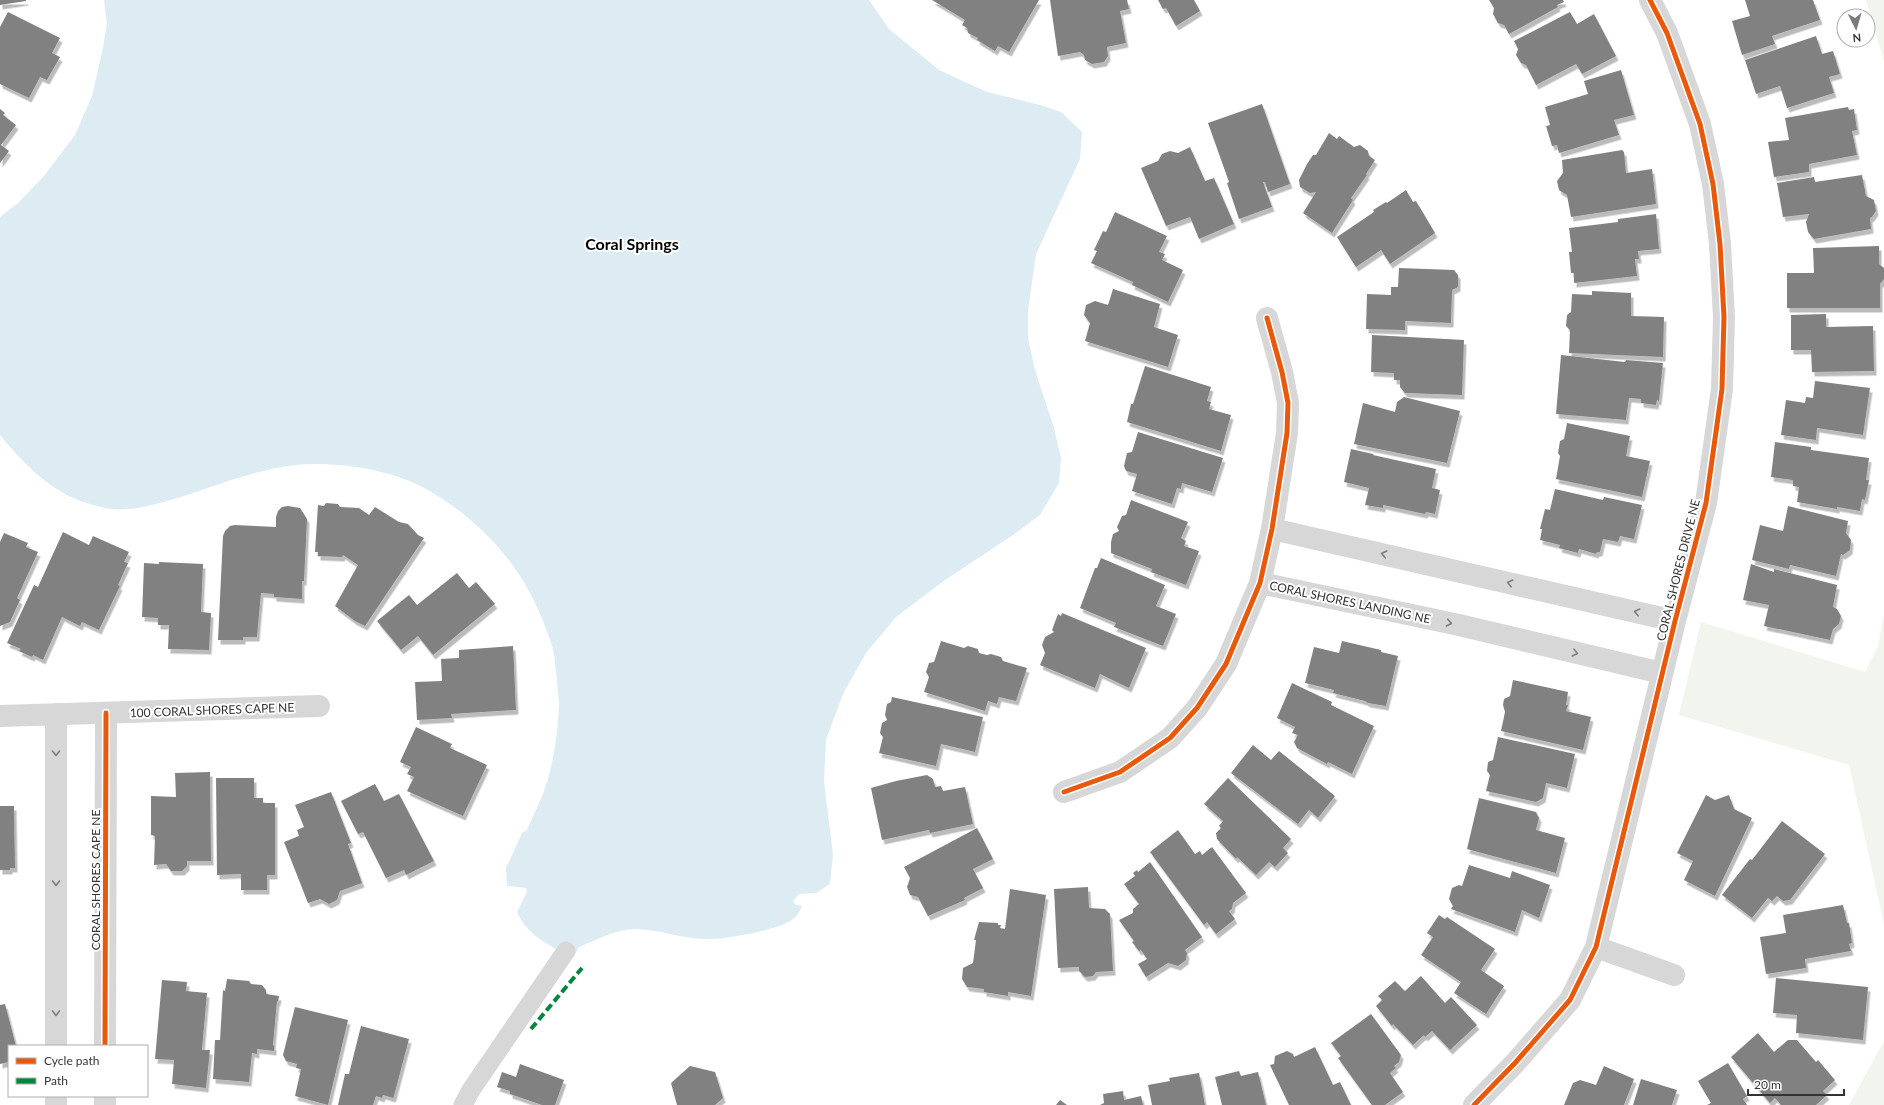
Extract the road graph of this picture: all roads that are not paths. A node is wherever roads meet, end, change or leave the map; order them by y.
1 (1650, 0) edge
2 (1267, 318) dead end
3 (1272, 529) junction
4 (1260, 583) junction
5 (1675, 621) junction
6 (1662, 674) junction
7 (318, 706) dead end
8 (106, 713) junction
9 (56, 714) junction
10 (0, 716) edge
11 (1064, 792) dead end
12 (1596, 947) junction
13 (566, 951) dead end
14 (1674, 975) dead end
15 (56, 1045) edge
16 (105, 1045) edge
17 (464, 1105) edge
18 (1474, 1105) edge

1 - 5 street, CORAL SHORES DRIVE NE
2 - 3 street, CORAL SHORES LANDING NE
3 - 4 street, CORAL SHORES LANDING NE
5 -> 3 street
4 -> 6 street, CORAL SHORES LANDING NE
4 - 11 street
5 - 6 street, CORAL SHORES DRIVE NE
6 - 12 street, CORAL SHORES DRIVE NE
7 - 8 street, 100 CORAL SHORES CAPE NE
8 - 9 street
8 - 16 street, CORAL SHORES CAPE NE
9 - 10 street
9 -> 15 street
12 - 14 street
12 - 18 street, CORAL SHORES DRIVE NE
13 - 17 lane

